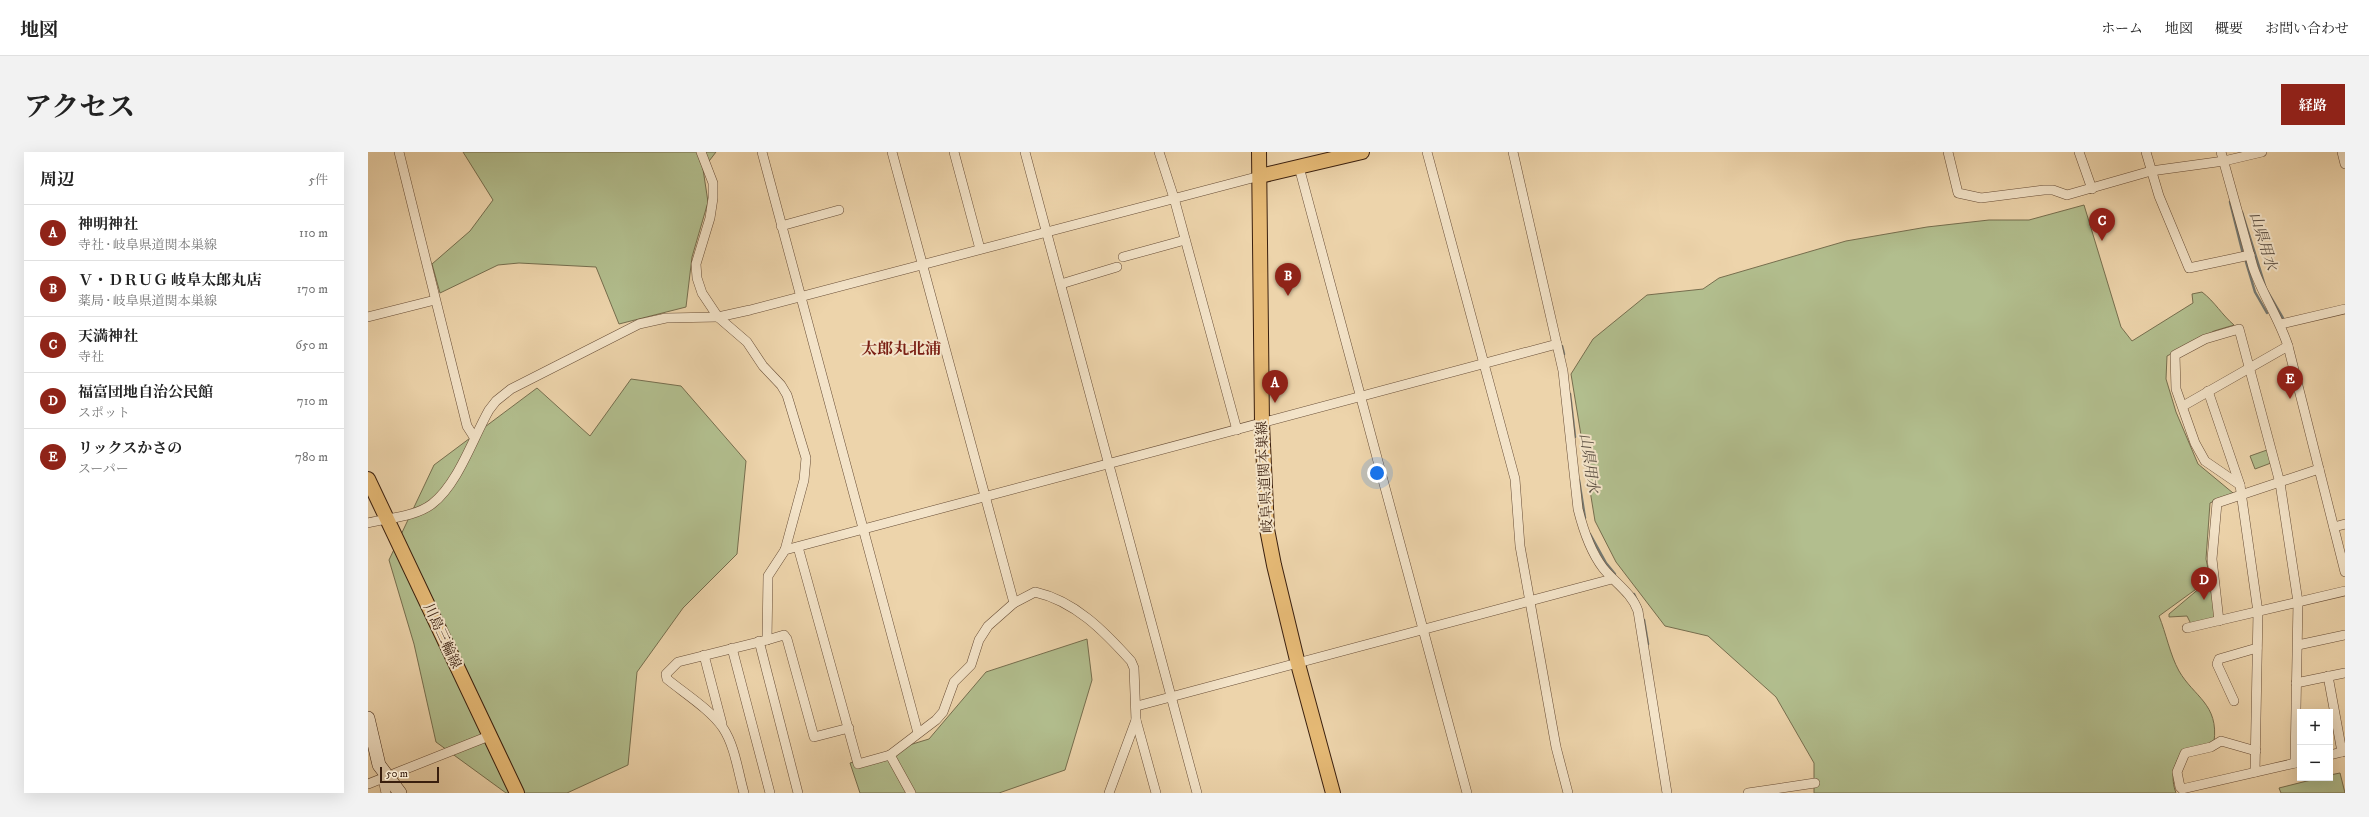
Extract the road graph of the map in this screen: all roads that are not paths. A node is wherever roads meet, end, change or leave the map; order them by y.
1 (399, 152) edge
2 (701, 152) edge
3 (762, 152) edge
4 (892, 152) edge
5 (954, 152) edge
6 (1025, 152) edge
7 (1158, 152) edge
8 (1259, 152) edge
9 (1362, 152) edge
10 (1427, 152) edge
11 (1513, 152) edge
12 (1948, 152) edge
13 (2079, 152) edge
14 (2146, 152) edge
15 (2262, 152) edge
16 (2342, 152) edge
17 (2223, 156) edge
18 (2345, 164) edge
19 (1299, 167) junction
20 (2151, 171) junction
21 (1260, 176) junction
22 (2092, 188) junction
23 (1174, 198) junction
24 (839, 210) dead end
25 (781, 226) junction
26 (1047, 232) junction
27 (1186, 240) junction
28 (980, 249) junction
29 (2250, 255) junction
30 (1123, 257) dead end
31 (922, 264) junction
32 (1117, 267) dead end
33 (1061, 284) junction
34 (799, 298) junction
35 (435, 300) junction
36 (2345, 308) edge
37 (368, 317) edge
38 (718, 317) junction
39 (2281, 324) junction
40 (1557, 344) junction
41 (2288, 346) junction
42 (1484, 363) junction
43 (2248, 368) junction
44 (2208, 391) junction
45 (1360, 396) junction
46 (2183, 406) junction
47 (1262, 424) junction
48 (1237, 430) junction
49 (474, 437) junction
50 (1108, 464) junction
51 (2319, 469) junction
52 (368, 479) edge
53 (2280, 482) junction
54 (2240, 485) junction
55 (2243, 496) junction
56 (985, 497) junction
57 (387, 518) junction
58 (368, 523) edge
59 (2345, 524) edge
60 (2334, 526) junction
61 (862, 530) junction
62 (798, 547) junction
63 (784, 550) junction
64 (2345, 569) edge
65 (1612, 578) junction
66 (2345, 591) edge
67 (1529, 600) junction
68 (2298, 602) junction
69 (1014, 603) junction
70 (2258, 612) junction
71 (2219, 621) junction
72 (2187, 628) dead end
73 (1423, 629) junction
74 (2345, 635) edge
75 (763, 641) junction
76 (2298, 645) junction
77 (732, 648) junction
78 (2257, 648) junction
79 (704, 655) junction
80 (1298, 664) junction
81 (2345, 673) edge
82 (2328, 676) junction
83 (2296, 683) junction
84 (1171, 697) junction
85 (2234, 702) dead end
86 (1137, 706) junction
87 (368, 718) edge
88 (1136, 720) junction
89 (723, 727) junction
90 (849, 728) junction
91 (918, 733) junction
92 (489, 736) junction
93 (370, 738) edge
94 (2298, 745) edge
95 (2256, 752) junction
96 (2344, 752) edge
97 (2333, 754) edge
98 (890, 755) junction
99 (2297, 762) edge
100 (2255, 772) junction
101 (385, 778) junction
102 (1815, 783) dead end
103 (368, 784) edge
104 (386, 793) edge
105 (400, 793) edge
106 (517, 793) edge
107 (744, 793) edge
108 (770, 793) edge
109 (798, 793) edge
110 (911, 793) edge
111 (1109, 793) edge
112 (1156, 793) edge
113 (1196, 793) edge
114 (1333, 793) edge
115 (1467, 793) edge
116 (1566, 793) edge
117 (1668, 793) edge
118 (1748, 793) edge

1 - 35 street
2 - 38 street
3 - 25 street
4 - 31 street
5 - 28 street
6 - 26 street
7 - 23 street
8 - 21 main road, 岐阜県道関本巣線
9 - 19 main road
10 - 42 street
11 - 40 street
12 - 22 street
13 - 22 street
14 - 20 street
15 - 17 street
16 - 18 street
17 - 20 street
17 - 29 street
19 - 21 main road
19 - 45 street
20 - 22 street
20 - 29 street
21 - 23 street
21 - 47 main road, 岐阜県道関本巣線
23 - 26 street
23 - 27 street
24 - 25 street
25 - 34 street
26 - 28 street
26 - 33 street
27 - 30 street
27 - 48 street
28 - 31 street
29 - 39 street
31 - 34 street
31 - 56 street
32 - 33 street
33 - 50 street
34 - 38 street
34 - 61 street
35 - 37 street
35 - 49 street
36 - 39 street
38 - 49 street
38 - 63 street
39 - 41 street
40 - 42 street
40 - 65 street
41 - 43 street
41 - 51 street
42 - 45 street
42 - 67 street
43 - 44 street
43 - 46 street
43 - 53 street
44 - 46 street
44 - 54 street
45 - 47 street
45 - 73 street
46 - 54 street
47 - 48 street
47 - 80 main road, 岐阜県道関本巣線
48 - 50 street
49 - 57 street
50 - 56 street
50 - 84 street
51 - 53 street
51 - 60 street
52 - 57 main road, 川島三輪線
53 - 55 street
53 - 68 street
54 - 55 street
55 - 70 street
55 - 71 street
56 - 61 street
56 - 69 street
57 - 58 street
57 - 92 main road, 川島三輪線
59 - 60 street
60 - 64 street
61 - 62 street
61 - 91 street
62 - 63 street
62 - 90 street
63 - 75 street
65 - 67 street
65 - 117 street
66 - 68 street
67 - 73 street
67 - 116 street
68 - 70 street
68 - 76 street
69 - 86 street
69 - 91 street
70 - 71 street
70 - 78 street
71 - 72 street
73 - 80 street
73 - 115 street
74 - 76 street
75 - 77 street
75 - 90 street
75 - 109 street
76 - 83 street
77 - 79 street
77 - 108 street
78 - 85 street
78 - 95 street
79 - 89 street
79 - 89 street
80 - 84 street
80 - 114 main road, 岐阜県道関本巣線
81 - 82 street
82 - 83 street
82 - 96 street
83 - 94 street
84 - 86 street
84 - 113 street
86 - 88 street
87 - 93 street
88 - 111 street
88 - 112 street
89 - 107 street
90 - 98 street
91 - 98 street
92 - 101 street
92 - 106 main road, 川島三輪線
93 - 101 street
95 - 100 street
95 - 100 street
96 - 97 street
98 - 110 street
99 - 100 street
101 - 103 street
101 - 104 street
101 - 105 street
102 - 118 street

